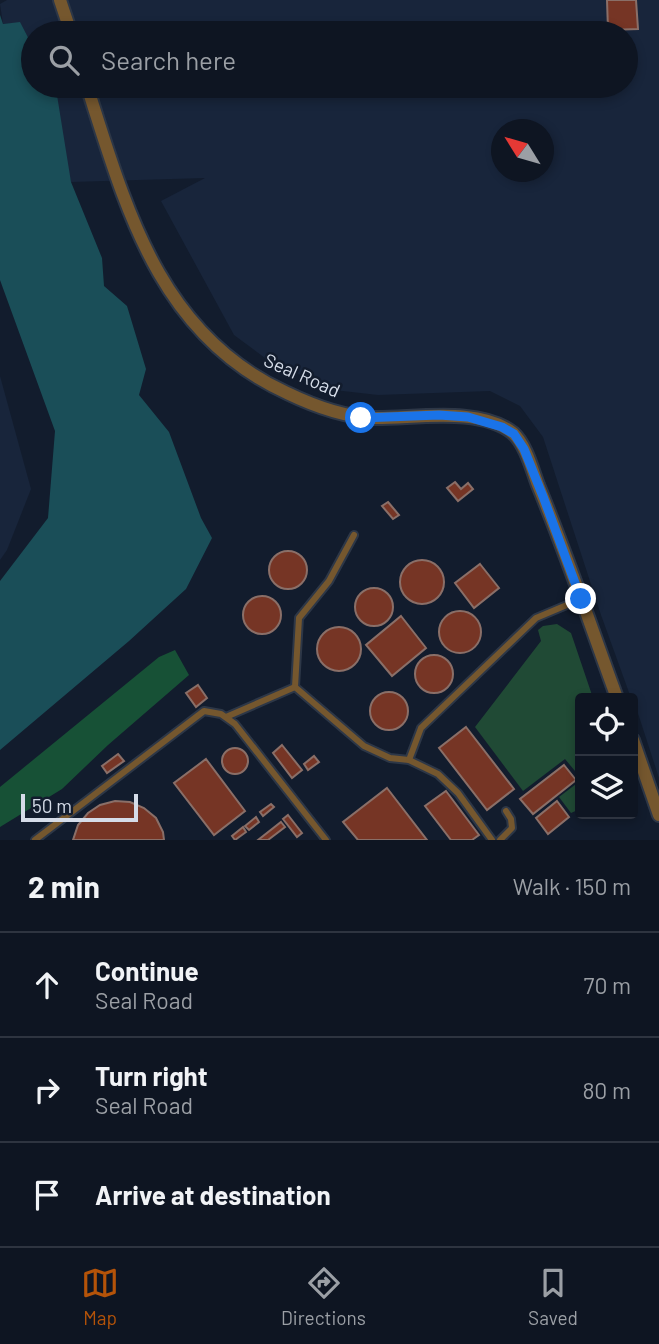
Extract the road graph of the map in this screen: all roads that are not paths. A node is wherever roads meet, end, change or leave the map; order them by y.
1 (60, 0) edge
2 (67, 21) edge
3 (91, 98) edge
4 (354, 535) dead end
5 (581, 599) junction
6 (295, 687) junction
7 (615, 693) edge
8 (226, 717) junction
9 (638, 754) edge
10 (409, 760) junction
11 (506, 811) dead end
12 (659, 815) edge
13 (35, 840) edge
14 (326, 840) edge
15 (492, 840) edge
16 (500, 840) edge

1 - 2 street
3 - 5 street, Seal Road
4 - 6 lane
5 - 7 street, Seal Road
5 - 10 lane
6 - 8 lane
6 - 10 lane
8 - 13 lane
8 - 14 lane
9 - 12 street
10 - 15 lane
11 - 16 lane

